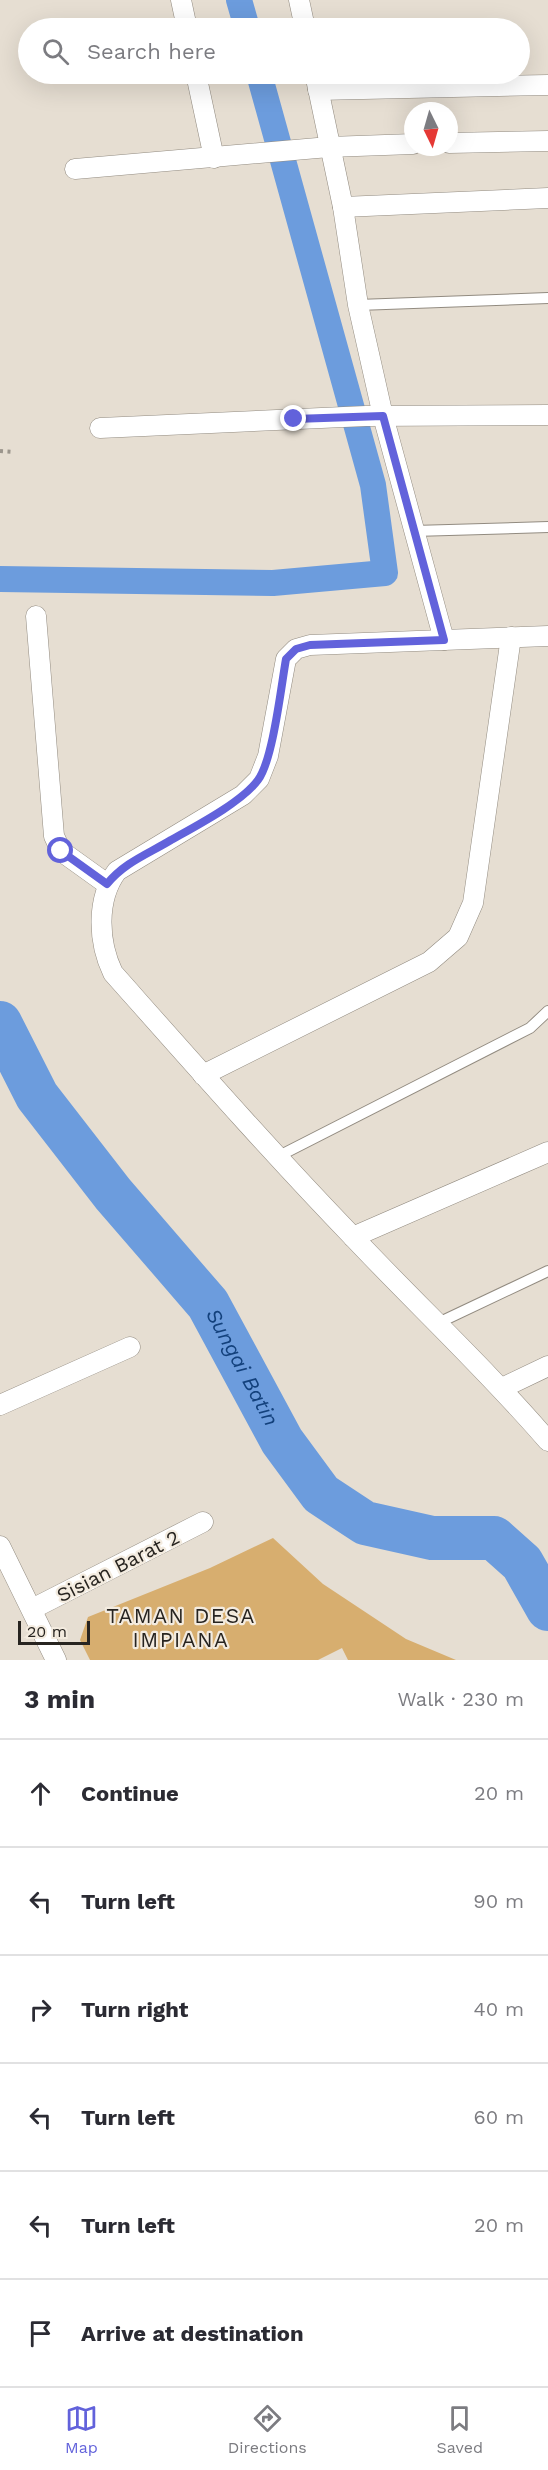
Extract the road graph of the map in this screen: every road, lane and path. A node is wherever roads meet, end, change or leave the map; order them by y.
1 (181, 0) edge
2 (299, 0) edge
3 (185, 18) edge
4 (303, 18) edge
5 (198, 84) edge
6 (316, 84) edge
7 (471, 84) edge
8 (548, 85) edge
9 (548, 141) edge
10 (458, 143) edge
11 (404, 144) edge
12 (329, 147) junction
13 (213, 158) junction
14 (75, 169) dead end
15 (548, 198) edge
16 (343, 207) junction
17 (548, 298) edge
18 (358, 305) junction
19 (548, 415) edge
20 (374, 416) junction
21 (100, 428) dead end
22 (0, 451) edge
23 (14, 452) dead end
24 (548, 527) edge
25 (414, 531) junction
26 (36, 616) dead end
27 (548, 636) edge
28 (511, 637) junction
29 (444, 640) junction
30 (107, 884) junction
31 (548, 1011) edge
32 (203, 1075) junction
33 (548, 1152) edge
34 (277, 1157) junction
35 (353, 1237) junction
36 (548, 1271) edge
37 (436, 1324) junction
38 (130, 1347) dead end
39 (548, 1366) edge
40 (502, 1388) junction
41 (0, 1405) edge
42 (548, 1441) edge
43 (203, 1522) dead end
44 (0, 1546) edge
45 (32, 1609) junction
46 (56, 1660) edge

1 - 3 street
2 - 4 street
5 - 13 street
6 - 12 street
7 - 8 street
9 - 10 street
11 - 12 street
12 - 13 street
12 - 16 street
13 - 14 street
15 - 16 street
16 - 18 street
17 - 18 lane
18 - 20 street
19 - 20 street
20 - 21 street
20 - 25 street
22 - 23 path
24 - 25 lane
25 - 29 street
26 - 30 street
27 - 28 street
28 - 29 street
28 - 32 street
29 - 30 street
30 - 32 street
31 - 34 lane
32 - 34 street
33 - 35 street
34 - 35 street
35 - 37 street
36 - 37 lane
37 - 40 street
38 - 41 street
39 - 40 street
40 - 42 street
43 - 45 street, Sisian Barat 2
44 - 45 street
45 - 46 street

